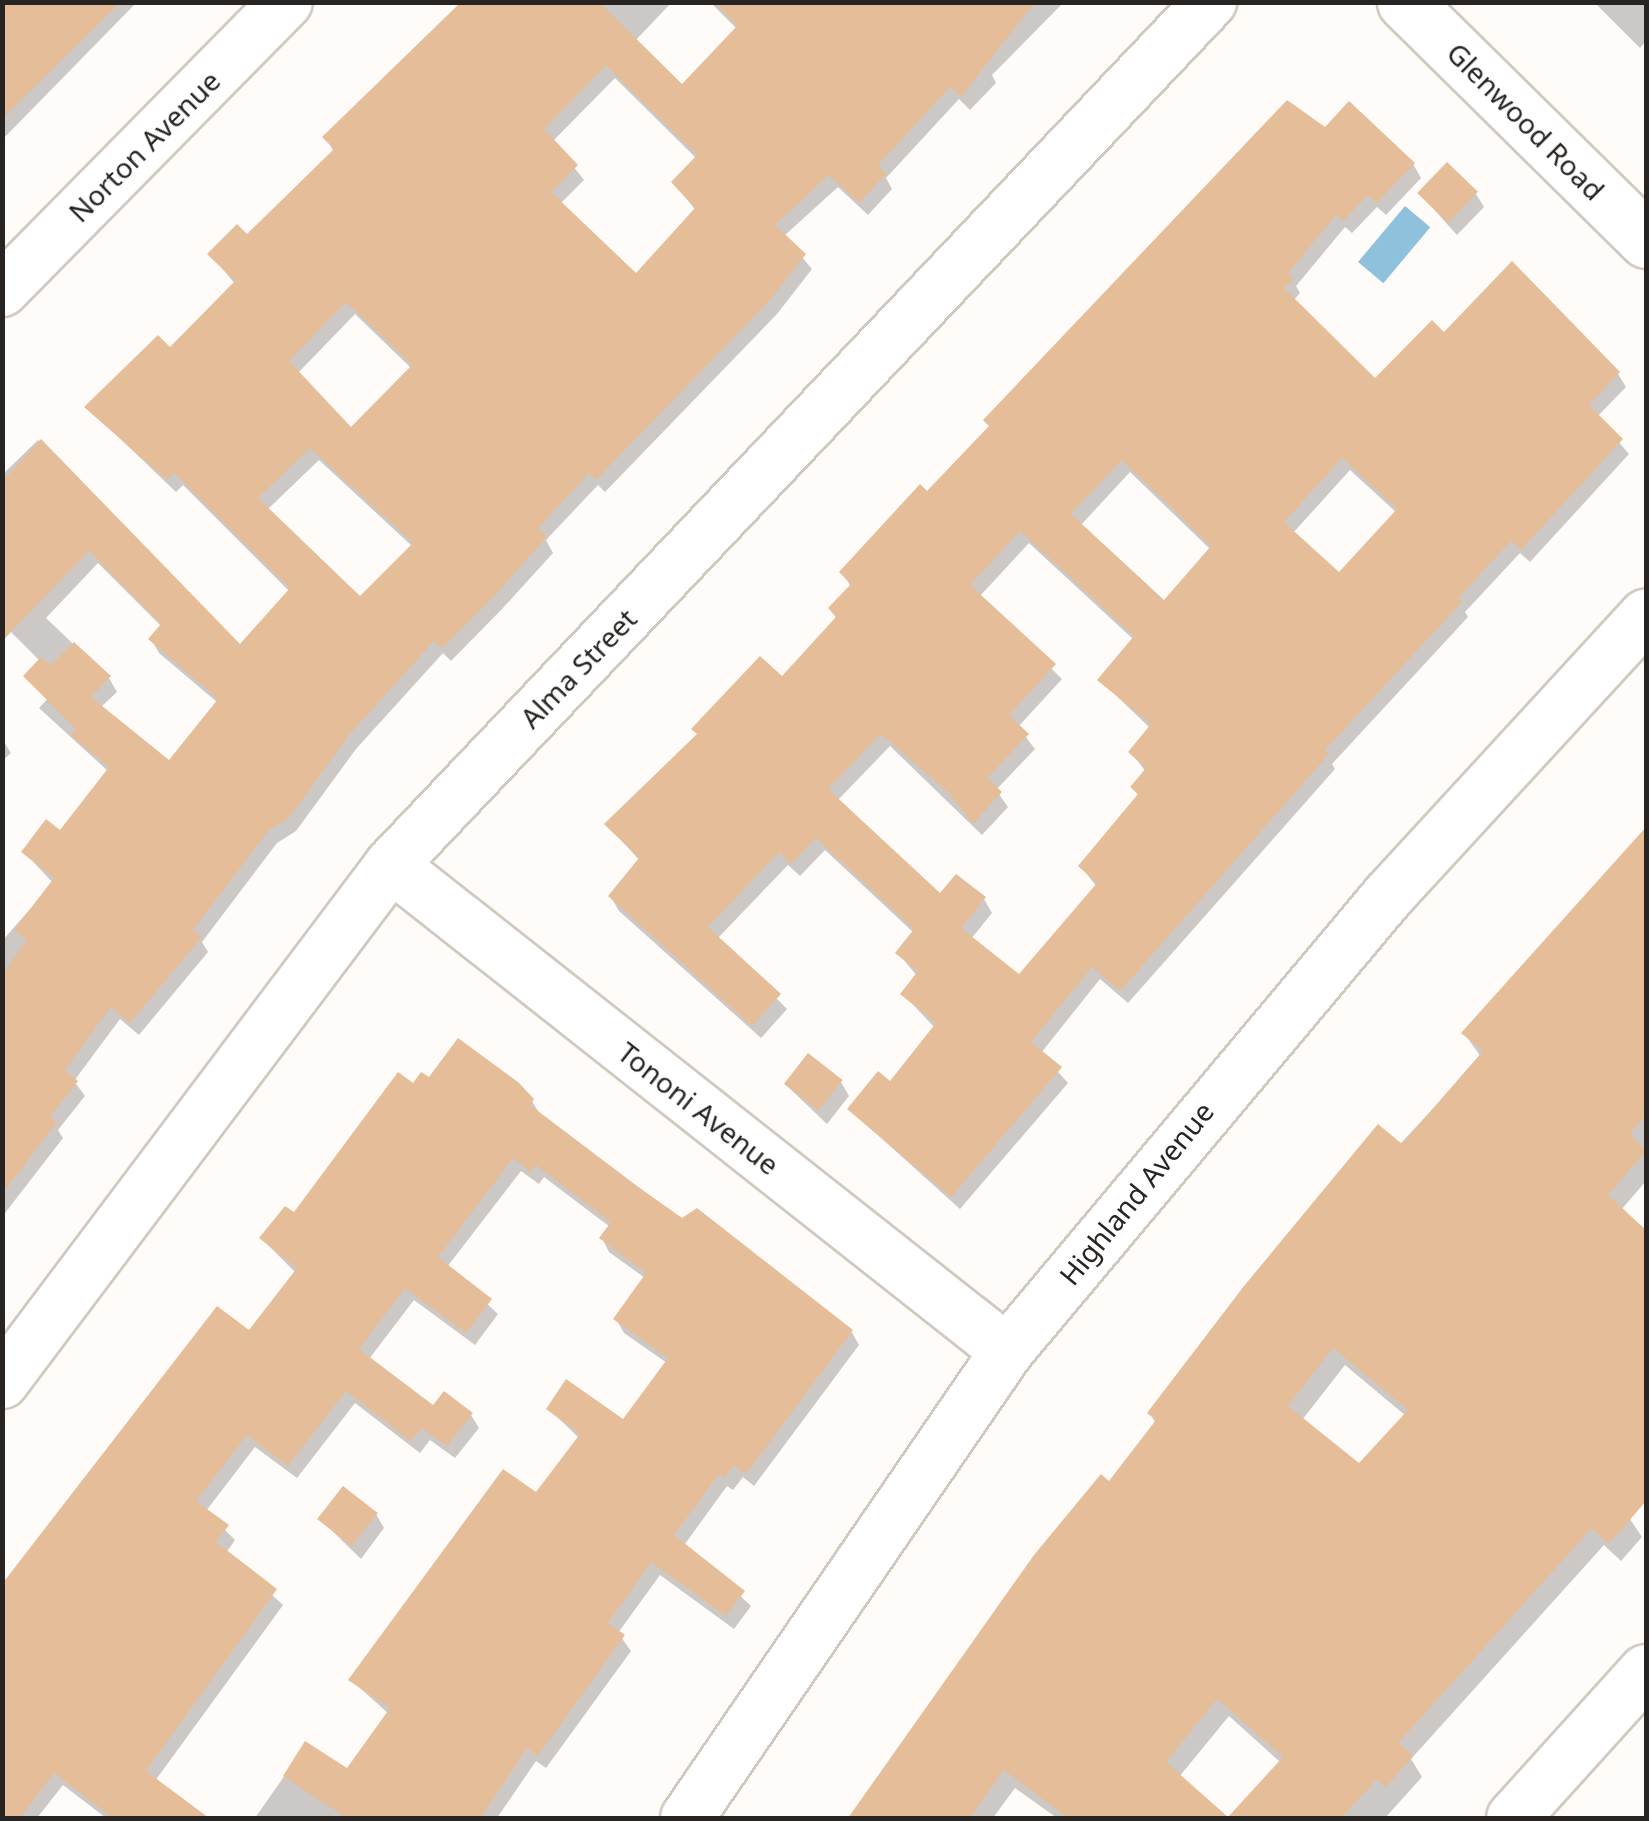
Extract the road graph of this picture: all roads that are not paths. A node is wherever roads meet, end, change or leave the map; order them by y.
1 (286, 2) edge
2 (1210, 2) edge
3 (1405, 2) edge
4 (1646, 240) edge
5 (2, 290) edge
6 (1646, 616) edge
7 (391, 865) junction
8 (1008, 1352) junction
9 (2, 1382) edge
10 (1646, 1672) edge
11 (687, 1818) edge
12 (1513, 1818) edge

1 - 5 street, Norton Avenue
2 - 7 street, Alma Street
3 - 4 street, Glenwood Road
6 - 8 street, Highland Avenue
7 - 8 street, Tononi Avenue
7 - 9 street, Alma Street
8 - 11 street, Highland Avenue
10 - 12 street

